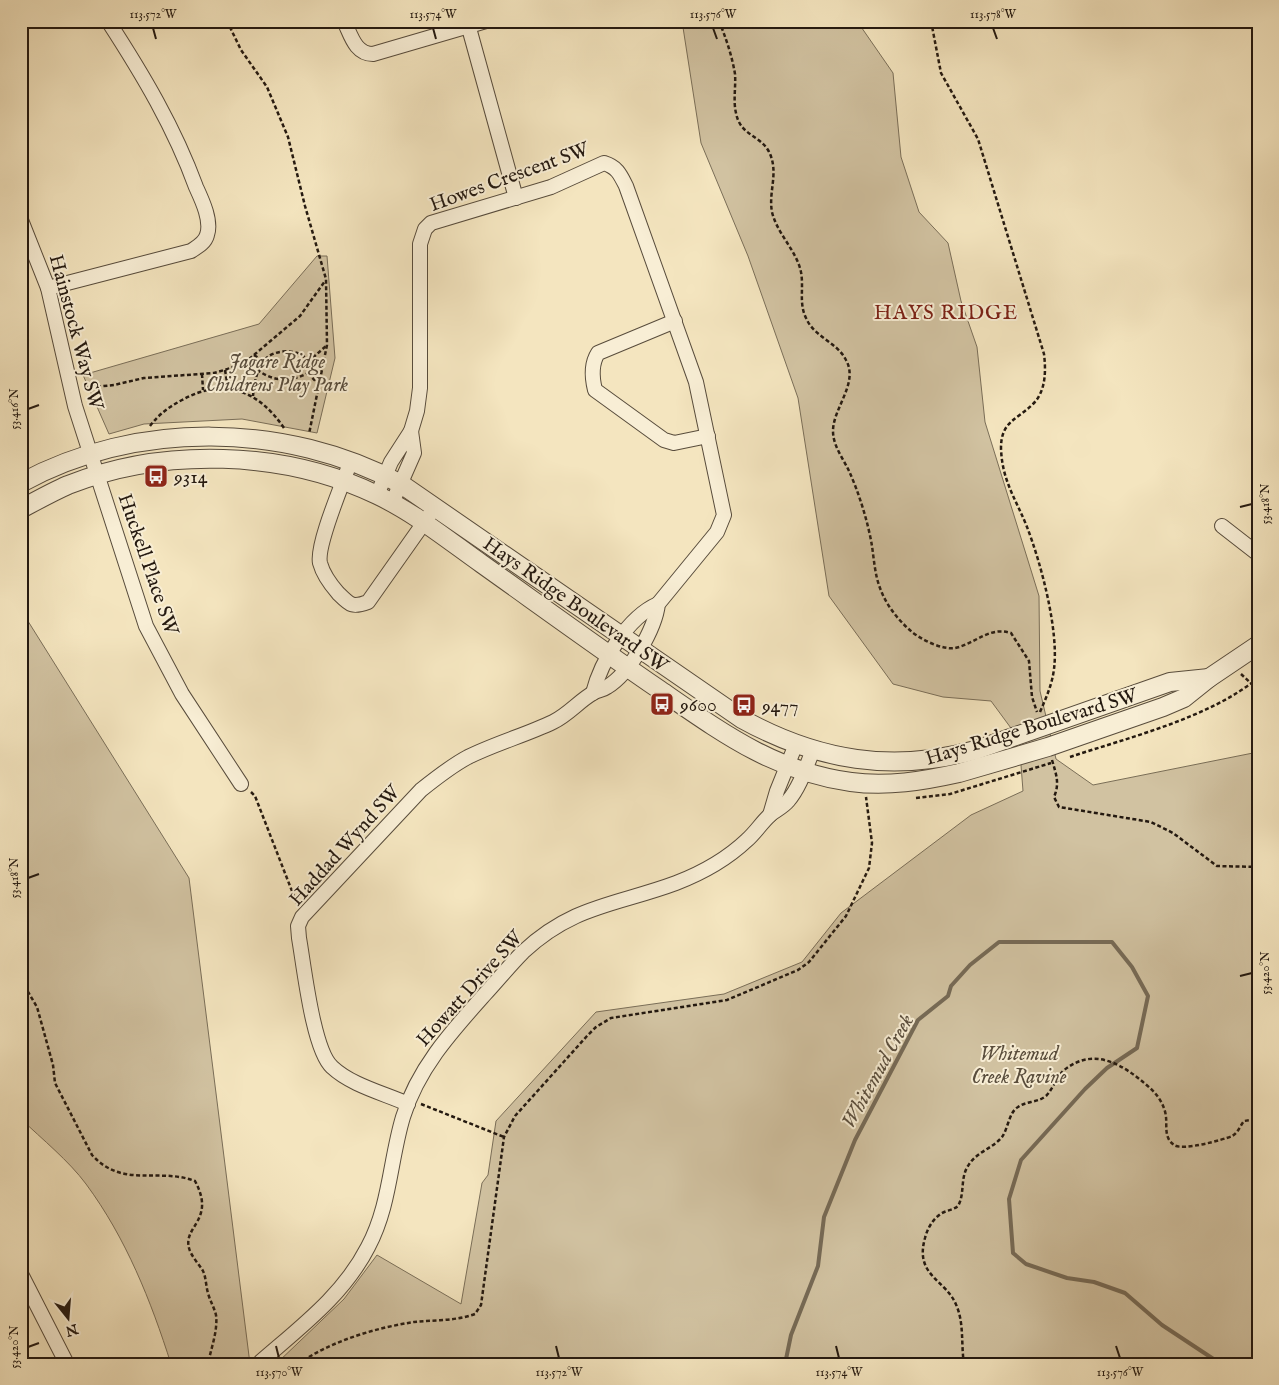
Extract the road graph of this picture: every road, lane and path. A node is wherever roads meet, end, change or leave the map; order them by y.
1 (108, 21) edge
2 (227, 21) edge
3 (344, 21) edge
4 (486, 21) edge
5 (719, 21) edge
6 (931, 21) edge
7 (469, 28) junction
8 (516, 198) junction
9 (21, 220) edge
10 (326, 280) junction
11 (48, 288) junction
12 (675, 321) junction
13 (327, 345) junction
14 (253, 355) junction
15 (263, 361) junction
16 (308, 362) junction
17 (225, 370) junction
18 (259, 371) junction
19 (308, 373) junction
20 (202, 374) junction
21 (319, 385) junction
22 (228, 388) junction
23 (70, 389) junction
24 (203, 390) junction
25 (253, 396) junction
26 (149, 429) dead end
27 (411, 430) junction
28 (286, 431) dead end
29 (309, 435) dead end
30 (708, 436) junction
31 (92, 455) junction
32 (350, 463) junction
33 (98, 475) junction
34 (384, 475) junction
35 (343, 482) junction
36 (21, 483) edge
37 (401, 484) junction
38 (377, 495) junction
39 (392, 503) junction
40 (435, 507) junction
41 (28, 514) edge
42 (424, 523) junction
43 (1222, 526) dead end
44 (21, 528) edge
45 (1258, 554) edge
46 (658, 604) junction
47 (621, 637) junction
48 (1258, 646) edge
49 (639, 650) junction
50 (611, 655) junction
51 (1231, 665) junction
52 (627, 667) junction
53 (1209, 678) junction
54 (1258, 690) edge
55 (592, 693) junction
56 (796, 744) junction
57 (1048, 747) junction
58 (813, 750) junction
59 (787, 766) junction
60 (804, 772) junction
61 (242, 784) joint
62 (866, 797) dead end
63 (770, 815) junction
64 (1258, 867) edge
65 (302, 917) junction
66 (21, 980) edge
67 (408, 1102) junction
68 (1258, 1119) edge
69 (504, 1136) junction
70 (21, 1274) edge
71 (34, 1298) junction
72 (21, 1304) edge
73 (67, 1364) edge
74 (208, 1364) edge
75 (258, 1364) edge
76 (298, 1364) edge
77 (964, 1364) edge

1 - 11 street
2 - 10 path
3 - 7 street
4 - 7 street
5 - 6 path
7 - 8 street
8 - 12 street, Howes Crescent SW
8 - 27 street, Howes Crescent SW
9 - 11 street, Hainstock Way SW
10 - 13 path
10 - 14 path
11 - 23 street, Hainstock Way SW
12 - 30 street, Howes Crescent SW
12 - 30 street
13 - 16 path
13 - 21 path
14 - 15 path
14 - 17 path
15 - 16 path
15 - 18 path
16 - 19 path
17 - 20 path
17 - 22 path
18 - 19 path
18 - 25 path
19 - 21 path
20 - 23 path
20 - 24 path
21 - 29 path
22 - 24 path
22 - 25 path
23 - 31 street, Hainstock Way SW
24 - 26 path
25 - 28 path
27 - 34 street
27 - 37 street
30 - 46 street, Howes Crescent SW
31 - 32 street, Hays Ridge Boulevard SW
31 - 33 street, Huckell Place SW
31 - 36 street, Hays Ridge Boulevard SW
32 - 34 street, Hays Ridge Boulevard SW
32 - 35 street
33 - 35 street, Hays Ridge Boulevard SW
33 - 41 street, Hays Ridge Boulevard SW
33 - 61 street, Huckell Place SW
34 - 37 street, Hays Ridge Boulevard SW
34 - 38 street
35 - 38 street, Hays Ridge Boulevard SW
35 - 42 street
37 - 39 street
37 - 40 street, Hays Ridge Boulevard SW
38 - 39 street, Hays Ridge Boulevard SW
39 - 42 street, Hays Ridge Boulevard SW
40 - 42 street
40 - 47 street, Hays Ridge Boulevard SW
41 - 44 path
42 - 50 street, Hays Ridge Boulevard SW
43 - 45 street
46 - 47 street, Haddad Wynd SW
46 - 49 street, Howes Crescent SW
47 - 49 street, Hays Ridge Boulevard SW
47 - 50 street, Haddad Wynd SW
48 - 51 street, Hays Ridge Boulevard SW
49 - 52 street, Howes Crescent SW
49 - 56 street, Hays Ridge Boulevard SW
50 - 52 street, Hays Ridge Boulevard SW
50 - 55 street, Haddad Wynd SW
51 - 53 street, Hays Ridge Boulevard SW
51 - 54 path
52 - 55 street, Haddad Wynd SW
52 - 59 street, Hays Ridge Boulevard SW
53 - 57 street, Hays Ridge Boulevard SW
53 - 58 street, Hays Ridge Boulevard SW
55 - 65 street, Haddad Wynd SW
56 - 58 street, Hays Ridge Boulevard SW
56 - 59 street, Howatt Drive SW
57 - 60 street, Hays Ridge Boulevard SW
57 - 64 path
58 - 60 street, Howatt Drive SW
59 - 60 street, Hays Ridge Boulevard SW
59 - 63 street, Howatt Drive SW
60 - 63 street, Howatt Drive SW
61 - 65 path
62 - 69 path
63 - 67 street, Howatt Drive SW
65 - 67 street, Haddad Wynd SW
66 - 74 path
67 - 69 path
67 - 75 street, Howatt Drive SW
68 - 77 path
69 - 76 path
70 - 71 street
71 - 72 street
71 - 73 street

